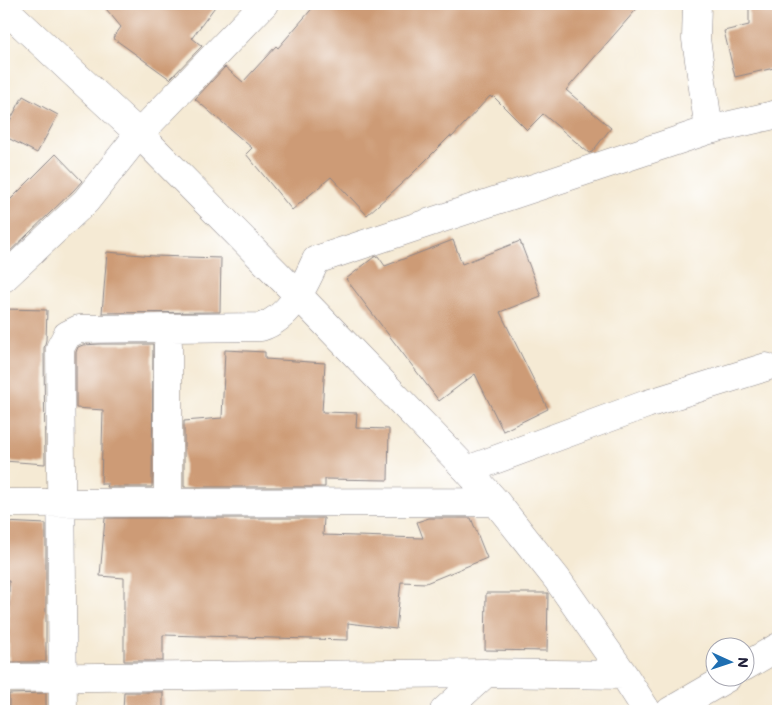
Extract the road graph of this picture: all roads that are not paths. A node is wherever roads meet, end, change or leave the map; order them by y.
1 (264, 4) edge
2 (697, 4) edge
3 (4, 8) edge
4 (778, 114) edge
5 (709, 130) junction
6 (139, 134) junction
7 (4, 278) edge
8 (299, 296) junction
9 (168, 345) dead end
10 (766, 367) dead end
11 (467, 470) junction
12 (63, 502) junction
13 (496, 502) junction
14 (4, 503) edge
15 (168, 503) junction
16 (778, 647) edge
17 (754, 661) edge
18 (486, 673) junction
19 (624, 675) junction
20 (4, 678) edge
21 (62, 678) junction
22 (710, 688) edge
23 (63, 711) edge
24 (444, 711) edge
25 (647, 711) edge
26 (670, 711) edge

1 - 6 street
2 - 5 street
3 - 6 street
4 - 5 street
5 - 8 street
6 - 7 street
6 - 8 street
8 - 11 street
8 - 12 street
9 - 15 street
10 - 11 street
11 - 13 street
12 - 14 street
12 - 15 street
12 - 21 street
13 - 15 street
13 - 19 street
16 - 17 street
18 - 19 street
18 - 21 street
18 - 24 street
19 - 25 street
20 - 21 street
21 - 23 street
22 - 26 street

